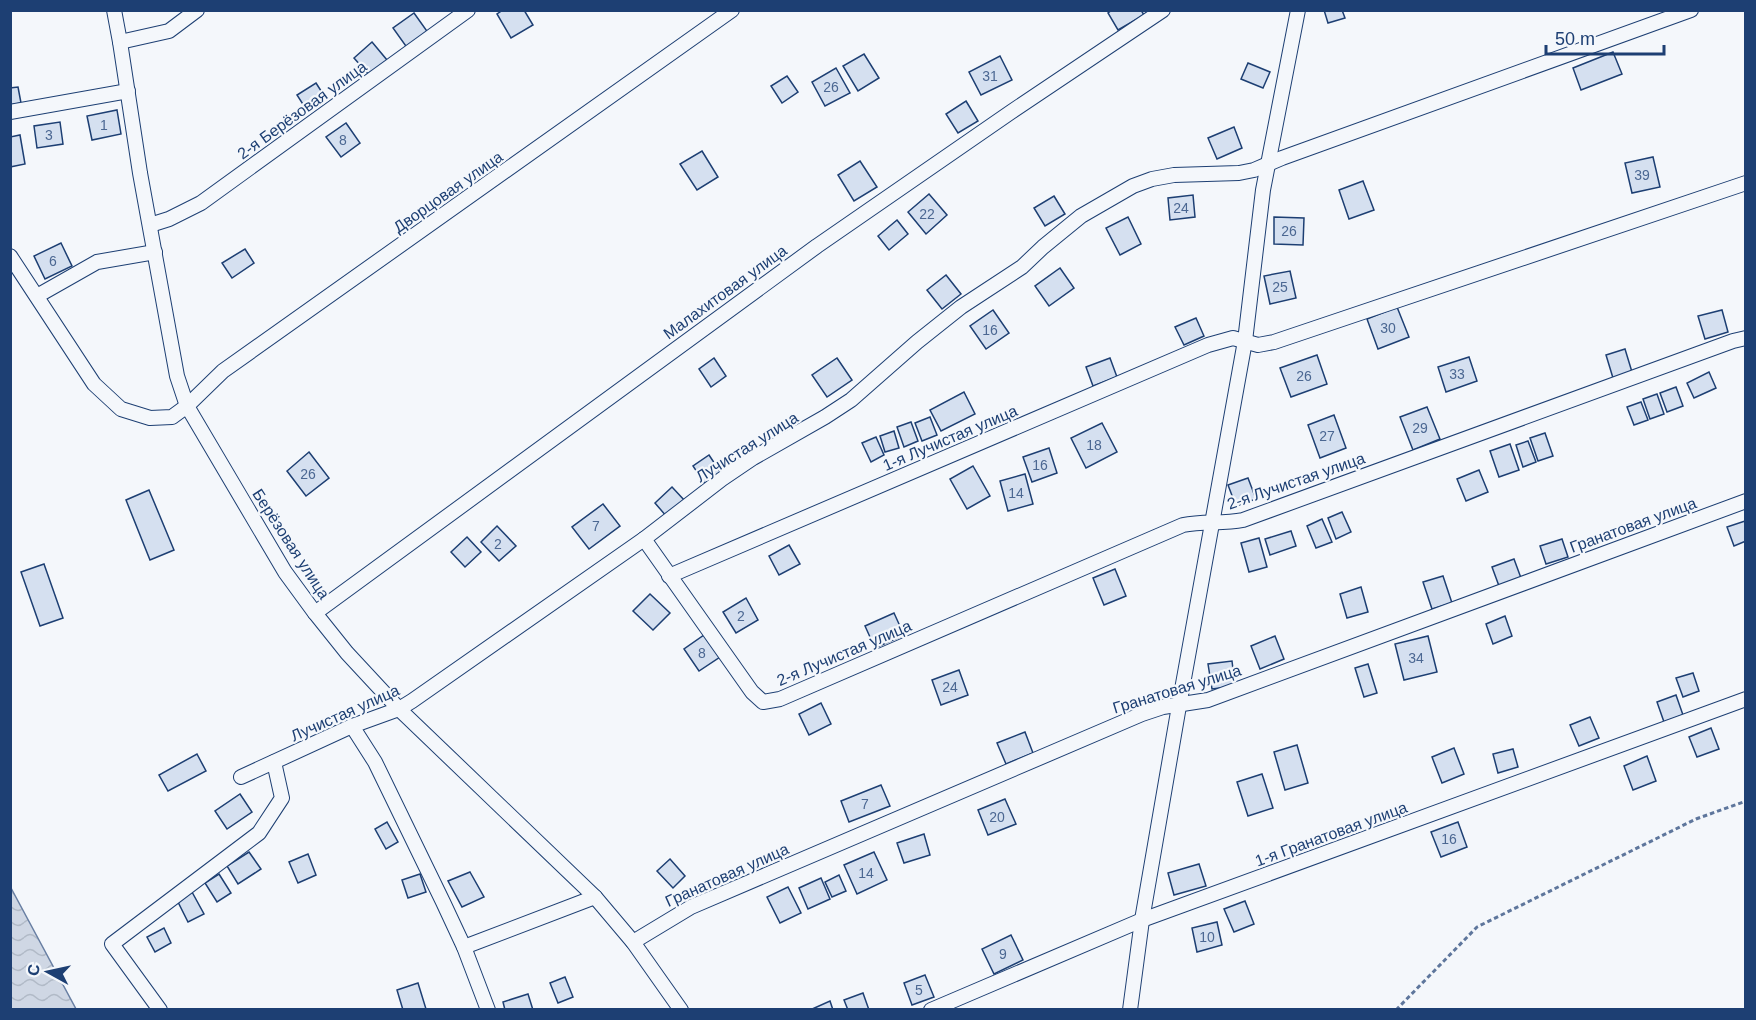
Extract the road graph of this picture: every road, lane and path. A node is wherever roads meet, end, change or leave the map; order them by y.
1 (114, 10) edge
2 (197, 10) edge
3 (468, 10) edge
4 (732, 10) edge
5 (1163, 10) edge
6 (1298, 10) edge
7 (1690, 10) edge
8 (120, 42) junction
9 (128, 90) junction
10 (10, 112) edge
11 (1269, 164) junction
12 (1746, 183) edge
13 (150, 225) junction
14 (155, 252) junction
15 (10, 256) edge
16 (38, 296) junction
17 (1746, 338) edge
18 (1245, 341) junction
19 (187, 406) junction
20 (1746, 501) edge
21 (1212, 523) junction
22 (644, 539) junction
23 (669, 576) junction
24 (315, 613) junction
25 (1746, 699) edge
26 (1179, 706) junction
27 (399, 708) junction
28 (352, 726) junction
29 (274, 762) junction
30 (241, 777) dead end
31 (1746, 801) edge
32 (595, 897) junction
33 (1142, 921) junction
34 (633, 942) junction
35 (464, 947) junction
36 (160, 1010) edge
37 (488, 1010) edge
38 (681, 1010) edge
39 (931, 1010) edge
40 (1130, 1010) edge
41 (1396, 1010) edge

1 - 8 street, Берёзовая улица
2 - 8 street
3 - 13 street, 2-я Берёзовая улица
4 - 19 street, Дворцовая улица
5 - 24 street, Малахитовая улица
6 - 11 street
7 - 11 street, Лучистая улица
8 - 9 street, Берёзовая улица
9 - 10 street
9 - 13 street, Берёзовая улица
11 - 18 street
11 - 22 street, Лучистая улица
12 - 18 street, 1-я Лучистая улица
13 - 14 street, Берёзовая улица
14 - 16 street
14 - 19 street, Берёзовая улица
15 - 16 street
16 - 19 street
17 - 21 street, 2-я Лучистая улица
18 - 21 street
18 - 23 street, 1-я Лучистая улица
19 - 24 street, Берёзовая улица
20 - 26 street, Гранатовая улица
21 - 23 street, 2-я Лучистая улица
21 - 26 street
22 - 23 street
22 - 27 street, Лучистая улица
24 - 27 street, Берёзовая улица
25 - 33 street, 1-я Гранатовая улица
26 - 33 street
26 - 34 street, Гранатовая улица
27 - 28 street, Лучистая улица
27 - 32 street, Берёзовая улица
28 - 29 street, Лучистая улица
28 - 35 street
29 - 30 street, Лучистая улица
29 - 36 street
31 - 41 path
32 - 34 street, Берёзовая улица
32 - 35 street
33 - 39 street, 1-я Гранатовая улица
33 - 40 street
34 - 38 street, Берёзовая улица
35 - 37 street

